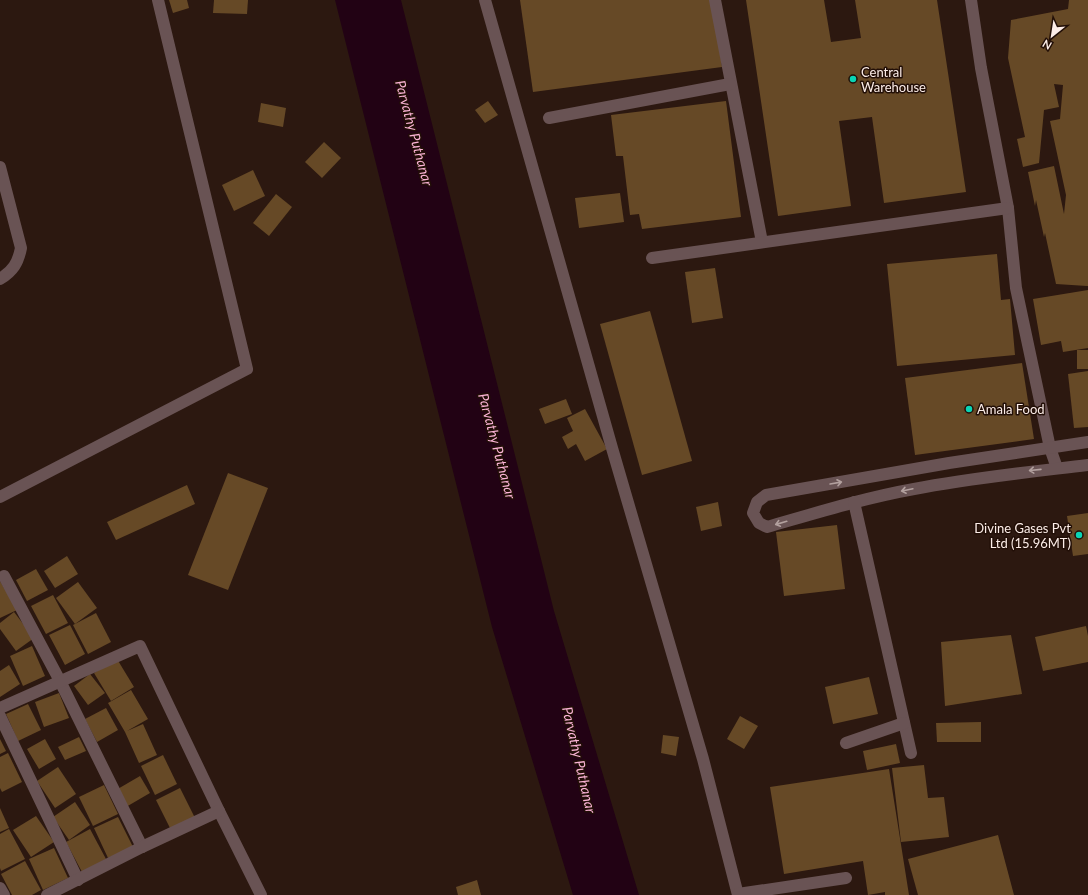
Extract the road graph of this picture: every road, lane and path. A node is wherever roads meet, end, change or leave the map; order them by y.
1 (158, 0) edge
2 (485, 0) edge
3 (715, 0) edge
4 (970, 0) edge
5 (730, 84) junction
6 (549, 118) dead end
7 (0, 167) edge
8 (1008, 208) junction
9 (762, 242) junction
10 (652, 258) dead end
11 (0, 279) edge
12 (1088, 442) edge
13 (1050, 448) junction
14 (1088, 465) edge
15 (1057, 468) junction
16 (0, 497) edge
17 (854, 502) junction
18 (4, 576) dead end
19 (60, 681) junction
20 (0, 708) edge
21 (0, 716) edge
22 (904, 723) junction
23 (846, 743) dead end
24 (910, 753) dead end
25 (219, 811) junction
26 (142, 846) junction
27 (846, 878) dead end
28 (78, 880) junction
29 (0, 888) edge
30 (738, 894) edge
31 (4, 895) edge
32 (47, 895) edge
33 (261, 895) edge

1 - 16 street
2 - 30 street
3 - 5 street
4 - 8 street
5 - 6 street
5 - 9 street
7 - 11 street
8 - 9 street
8 - 13 street
9 - 10 street
12 - 13 street
13 - 15 street
17 -> 13 street
14 - 15 street
15 -> 17 street
17 - 22 street
18 - 19 street
19 - 20 street
19 - 25 street
19 - 26 street
21 - 28 street
22 - 23 street
22 - 24 street
25 - 26 street
25 - 33 street
26 - 28 street
27 - 30 street
28 - 32 street
29 - 31 street

